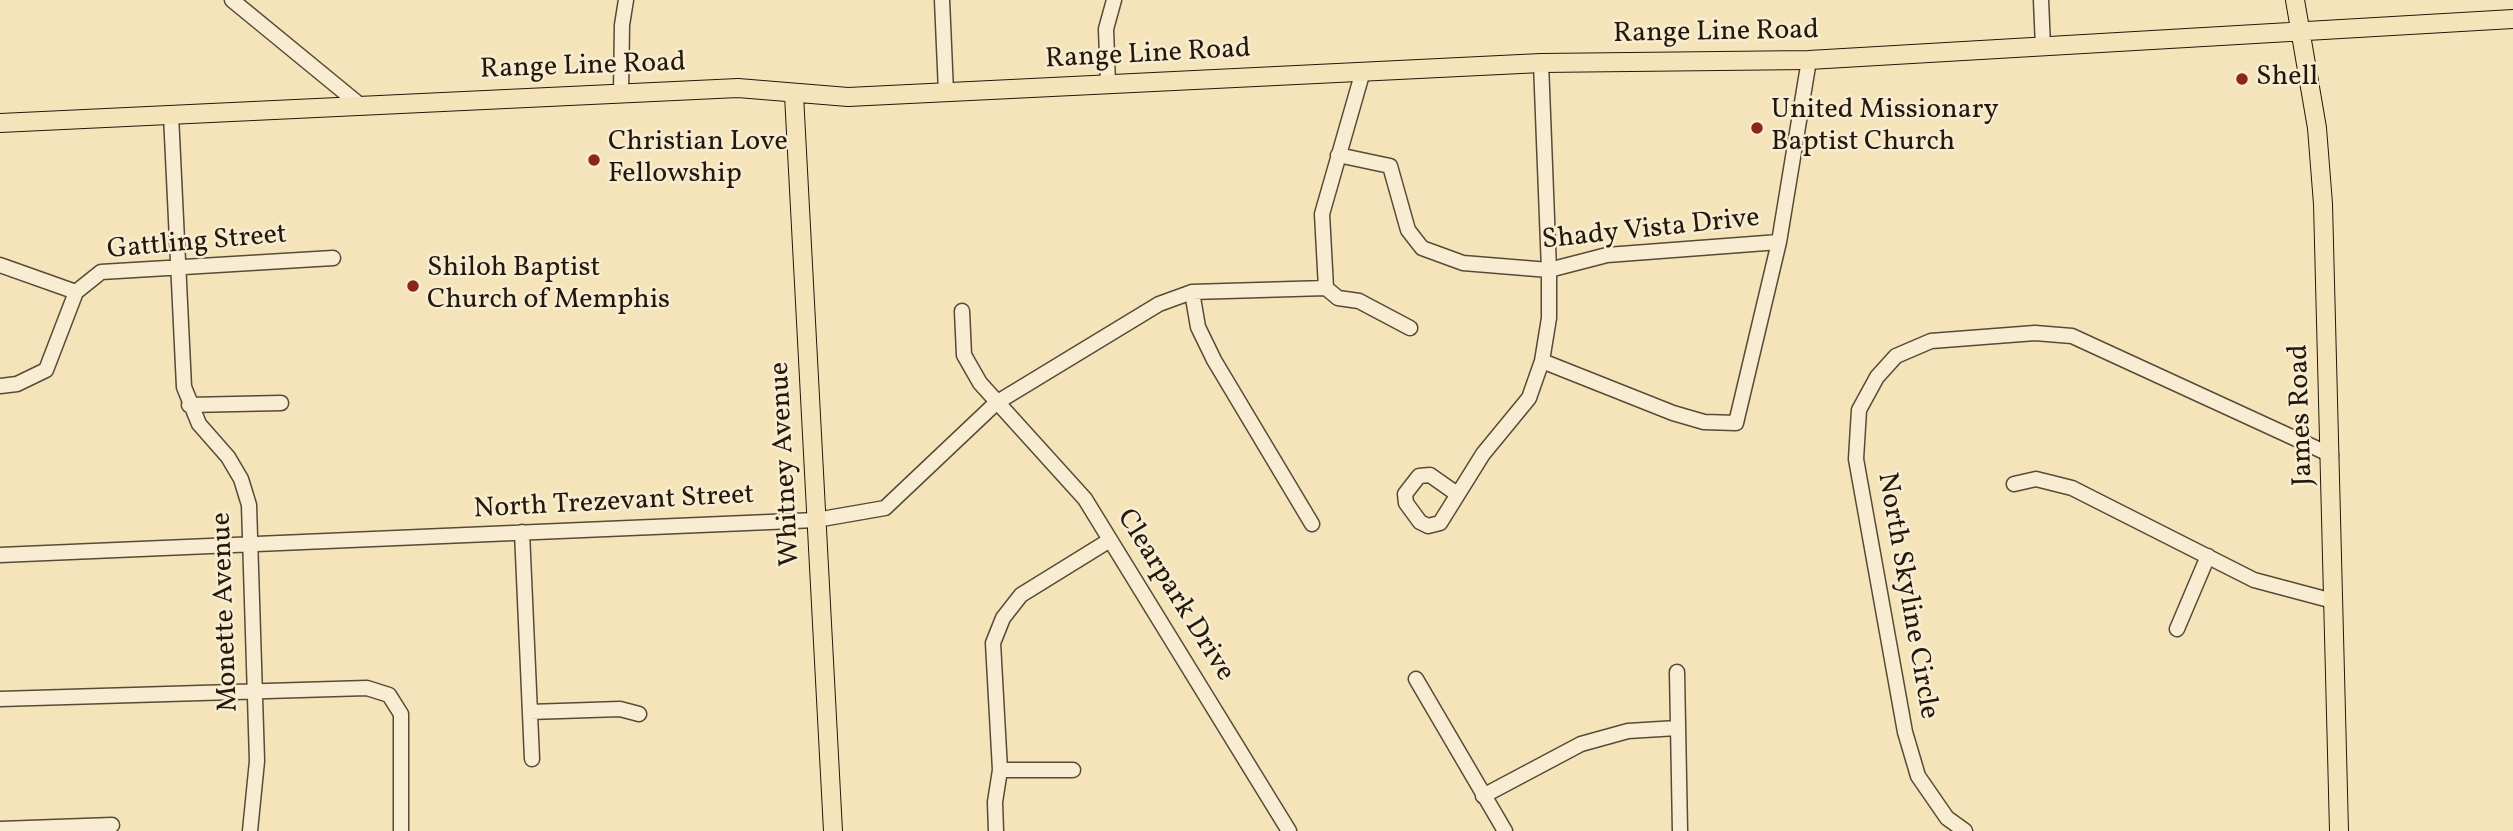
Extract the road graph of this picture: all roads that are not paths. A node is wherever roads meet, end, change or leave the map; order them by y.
1 (232, 0) edge
2 (626, 0) edge
3 (942, 0) edge
4 (1114, 0) edge
5 (2041, 0) edge
6 (2295, 0) edge
7 (2513, 19) edge
8 (2300, 32) junction
9 (2043, 47) junction
10 (1809, 60) junction
11 (1541, 63) junction
12 (1363, 71) junction
13 (1108, 85) junction
14 (946, 92) junction
15 (621, 93) junction
16 (794, 95) junction
17 (360, 105) junction
18 (171, 115) junction
19 (0, 122) edge
20 (1338, 155) junction
21 (1779, 242) junction
22 (333, 258) dead end
23 (0, 265) edge
24 (179, 268) junction
25 (1549, 270) junction
26 (1326, 288) junction
27 (76, 292) junction
28 (1192, 292) junction
29 (962, 311) dead end
30 (1410, 328) dead end
31 (1542, 361) junction
32 (0, 386) edge
33 (281, 403) dead end
34 (996, 403) junction
35 (189, 405) junction
36 (2331, 455) junction
37 (2014, 484) dead end
38 (1457, 494) dead end
39 (816, 520) junction
40 (1312, 524) dead end
41 (522, 533) junction
42 (1110, 540) junction
43 (252, 546) junction
44 (0, 555) edge
45 (2208, 556) junction
46 (2333, 601) junction
47 (2177, 629) dead end
48 (1677, 672) dead end
49 (1416, 679) dead end
50 (255, 692) junction
51 (0, 699) edge
52 (530, 712) junction
53 (639, 715) dead end
54 (1677, 728) junction
55 (532, 759) dead end
56 (1000, 770) junction
57 (1073, 770) dead end
58 (1483, 796) junction
59 (112, 825) dead end
60 (0, 829) edge
61 (250, 831) edge
62 (401, 831) edge
63 (833, 831) edge
64 (996, 831) edge
65 (1289, 831) edge
66 (1505, 831) edge
67 (1680, 831) edge
68 (1965, 831) edge
69 (2339, 831) edge

1 - 17 street
2 - 15 street
3 - 14 street
4 - 13 street
5 - 9 street
6 - 8 main road, James Road
7 - 8 main road, Range Line Road
8 - 9 main road, Range Line Road
8 - 36 main road, James Road
9 - 10 main road, Range Line Road
10 - 11 main road, Range Line Road
10 - 21 street
11 - 12 main road, Range Line Road
11 - 25 street
12 - 13 main road, Range Line Road
12 - 20 street
13 - 14 main road, Range Line Road
14 - 16 main road, Range Line Road
15 - 16 main road, Range Line Road
15 - 17 main road, Range Line Road
16 - 39 main road, Whitney Avenue
17 - 18 main road, Range Line Road
18 - 19 main road, Range Line Road
18 - 24 street, Monette Avenue
20 - 25 street, Shady Vista Drive
20 - 26 street
21 - 25 street, Shady Vista Drive
21 - 31 street
22 - 24 street, Gattling Street
23 - 27 street
24 - 27 street, Gattling Street
24 - 35 street, Monette Avenue
25 - 31 street
26 - 28 street, North Trezevant Street
26 - 30 street
27 - 32 street, Gattling Street
28 - 34 street, North Trezevant Street
28 - 40 street
29 - 34 street, Clearpark Drive
31 - 38 street
33 - 35 street
34 - 39 street, North Trezevant Street
34 - 42 street, Clearpark Drive
35 - 43 street, Monette Avenue
36 - 46 main road, James Road
36 - 68 street, North Skyline Circle
37 - 45 street
39 - 41 street, North Trezevant Street
39 - 63 main road, Whitney Avenue
41 - 43 street, North Trezevant Street
41 - 52 street
42 - 56 street
42 - 65 street, Clearpark Drive
43 - 44 street, North Trezevant Street
43 - 50 street, Monette Avenue
45 - 46 street
45 - 47 street
46 - 69 main road, James Road
48 - 54 street
49 - 58 street
50 - 51 street
50 - 61 street, Monette Avenue
50 - 62 street
52 - 53 street
52 - 55 street
54 - 58 street
54 - 67 street
56 - 57 street
56 - 64 street
58 - 66 street
59 - 60 street

